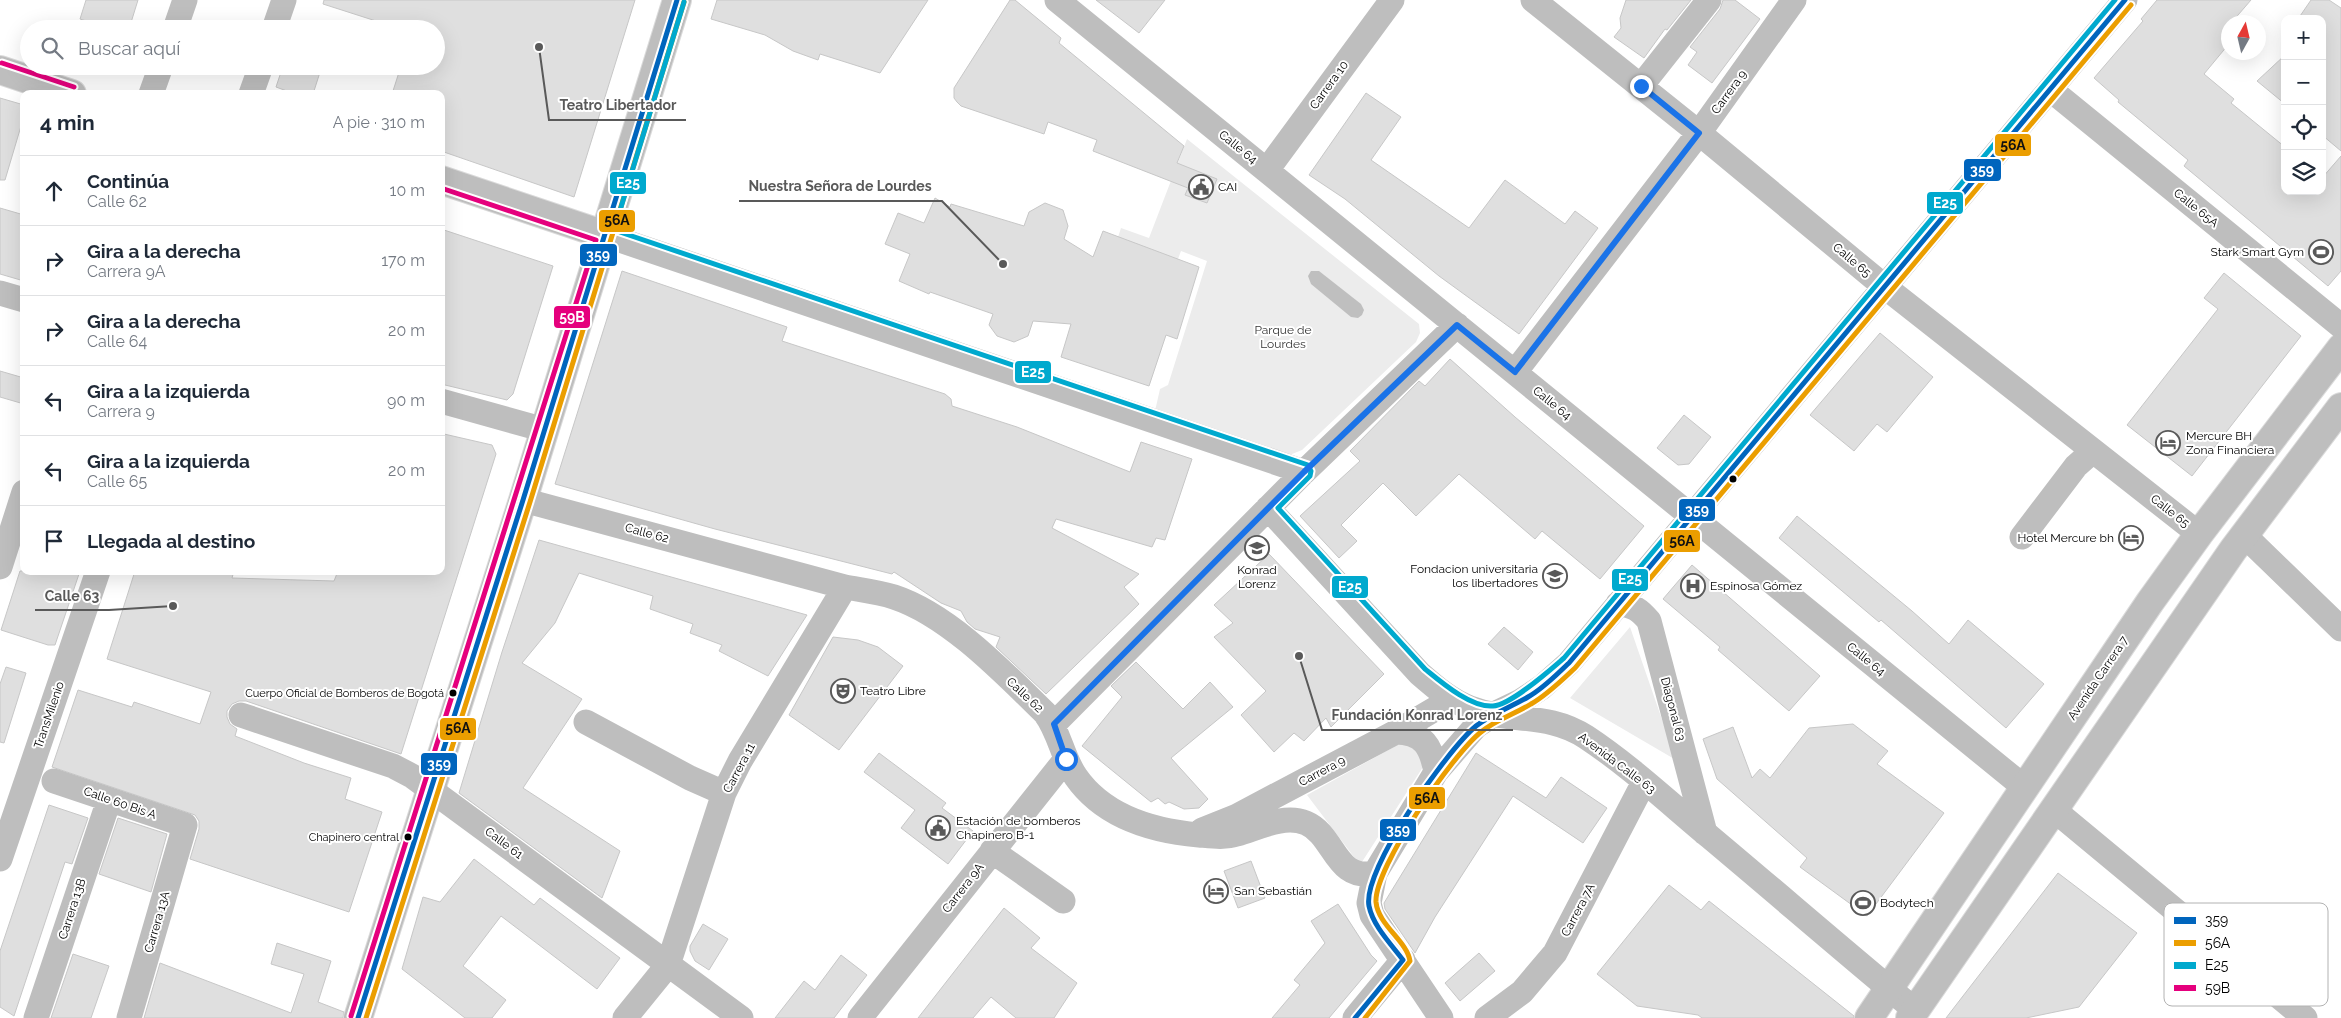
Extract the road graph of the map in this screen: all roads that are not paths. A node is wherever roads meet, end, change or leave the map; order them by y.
1 (185, 0) edge
2 (284, 0) edge
3 (677, 0) edge
4 (1057, 0) edge
5 (1392, 0) edge
6 (1533, 0) edge
7 (1709, 0) edge
8 (1794, 0) edge
9 (2125, 0) edge
10 (177, 20) edge
11 (277, 20) edge
12 (0, 70) edge
13 (158, 75) edge
14 (258, 75) edge
15 (1641, 86) junction
16 (60, 90) edge
17 (152, 90) edge
18 (253, 90) edge
19 (2051, 90) junction
20 (1699, 133) junction
21 (1267, 170) junction
22 (445, 181) edge
23 (605, 235) junction
24 (1885, 287) junction
25 (0, 293) edge
26 (20, 299) edge
27 (1457, 325) junction
28 (2341, 326) edge
29 (2341, 348) edge
30 (1515, 372) junction
31 (445, 402) edge
32 (2341, 407) edge
33 (545, 430) junction
34 (2093, 451) junction
35 (1304, 472) junction
36 (523, 500) junction
37 (20, 504) edge
38 (1268, 508) junction
39 (1692, 516) junction
40 (2198, 534) junction
41 (2244, 535) junction
42 (2022, 537) dead end
43 (0, 567) edge
44 (97, 575) edge
45 (845, 587) junction
46 (1618, 604) junction
47 (2341, 628) edge
48 (1452, 699) junction
49 (1494, 714) junction
50 (241, 715) dead end
51 (586, 722) dead end
52 (1054, 724) junction
53 (1396, 732) junction
54 (1066, 759) junction
55 (1436, 772) junction
56 (54, 781) dead end
57 (1644, 782) junction
58 (2024, 787) junction
59 (431, 788) junction
60 (724, 793) junction
61 (109, 800) junction
62 (2053, 809) junction
63 (185, 825) joint
64 (1705, 833) junction
65 (1188, 834) junction
66 (992, 851) junction
67 (0, 859) edge
68 (1375, 873) junction
69 (1063, 901) dead end
70 (2166, 903) edge
71 (1403, 960) junction
72 (668, 965) junction
73 (1889, 988) junction
74 (2291, 1006) edge
75 (1913, 1014) edge
76 (36, 1018) edge
77 (129, 1018) edge
78 (358, 1018) edge
79 (624, 1018) edge
80 (742, 1018) edge
81 (860, 1018) edge
82 (1355, 1018) edge
83 (1441, 1018) edge
84 (1486, 1018) edge
85 (1869, 1018) edge
86 (2305, 1018) edge

1 - 10 street
2 - 11 street
3 - 23 main road
4 - 21 street, Calle 64
5 - 21 street, Carrera 10
6 - 15 street, Calle 65
7 - 15 street
8 - 20 street, Carrera 9
9 - 19 street
12 - 16 main road
13 - 17 street
14 - 18 street
15 - 20 street, Calle 65
19 - 24 street
19 - 28 street, Calle 65A
20 - 24 street, Calle 65
20 - 30 street, Carrera 9
21 - 27 street, Calle 64
22 - 23 main road
23 - 33 main road
23 - 35 street
24 - 34 street, Calle 65
24 - 39 street
25 - 26 street
27 - 30 street, Calle 64
27 - 35 street
29 - 40 main road, Avenida Carrera 7
30 - 39 street, Calle 64
31 - 33 street
32 - 41 main road
33 - 36 main road
34 - 40 street, Calle 65
34 - 42 street
35 - 38 street
36 - 45 street, Calle 62
36 - 59 main road
37 - 43 street
38 - 48 street, Avenida Calle 63
38 - 52 street
39 - 46 street
39 - 58 street, Calle 64
40 - 58 main road, Avenida Carrera 7
41 - 47 street
41 - 62 main road
44 - 67 street, TransMilenio
45 - 52 street, Calle 62
45 - 60 street, Carrera 11
46 - 49 street
46 - 64 street, Diagonal 63
48 - 49 street, Avenida Calle 63
48 - 53 street, Carrera 9
49 - 55 street
49 - 57 street, Avenida Calle 63
50 - 59 street, Calle 61
51 - 60 street
52 - 54 street, Calle 62
53 - 55 street
53 - 65 street, Carrera 9
54 - 65 street, Calle 62
54 - 66 street, Carrera 9A
55 - 68 street
56 - 61 street, Calle 60 Bis A
57 - 64 street, Avenida Calle 63
57 - 84 street, Carrera 7A
58 - 73 main road, Avenida Carrera 7
59 - 72 street, Calle 61
59 - 78 main road
60 - 72 street, Carrera 11
61 - 63 street, Calle 60 Bis A
61 - 76 street, Carrera 13B
62 - 70 street
62 - 75 main road
63 - 77 street, Carrera 13A
64 - 73 street, Avenida Calle 63
65 - 68 street, Calle 62
66 - 69 street
66 - 81 street, Carrera 9A
68 - 71 street
71 - 82 street
71 - 83 street
72 - 79 street
72 - 80 street, Calle 61
73 - 75 street, Avenida Calle 63
73 - 85 main road, Avenida Carrera 7
74 - 86 street

